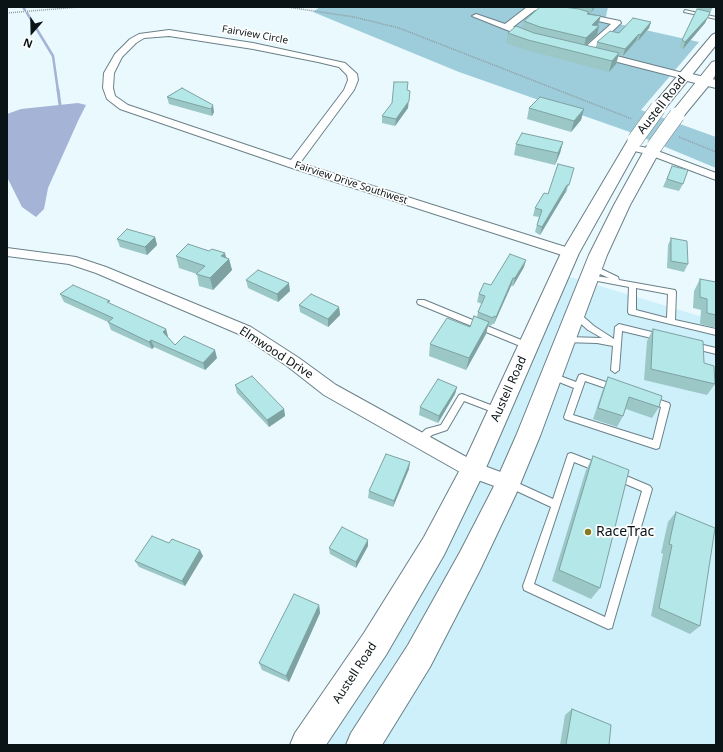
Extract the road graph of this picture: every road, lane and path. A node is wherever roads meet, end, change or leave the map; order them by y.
1 (79, 7) edge
2 (287, 7) edge
3 (532, 7) edge
4 (685, 11) dead end
5 (7, 13) edge
6 (476, 16) dead end
7 (716, 18) edge
8 (507, 27) junction
9 (716, 38) edge
10 (542, 40) edge
11 (716, 65) edge
12 (684, 76) junction
13 (710, 83) edge
14 (134, 110) joint
15 (634, 119) dead end
16 (676, 136) dead end
17 (643, 147) junction
18 (716, 152) edge
19 (293, 165) junction
20 (716, 177) edge
21 (7, 252) edge
22 (570, 253) junction
23 (591, 273) junction
24 (634, 286) junction
25 (421, 302) dead end
26 (575, 314) junction
27 (671, 321) junction
28 (716, 332) edge
29 (565, 340) junction
30 (672, 340) edge
31 (617, 344) junction
32 (686, 344) edge
33 (528, 346) junction
34 (716, 351) edge
35 (615, 370) dead end
36 (551, 376) junction
37 (579, 386) junction
38 (499, 412) junction
39 (419, 440) junction
40 (473, 470) junction
41 (508, 483) junction
42 (556, 506) junction
43 (307, 745) edge
44 (363, 745) edge

1 - 5 path
2 - 15 path
3 - 8 street
3 - 12 street
4 - 7 lane
6 - 8 street
8 - 10 street
9 - 12 main road, Austell Road
11 - 13 main road, Austell Road
12 - 13 main road
12 - 17 main road, Austell Road, bridge
13 - 17 main road, Austell Road, bridge
14 - 19 street, Fairview Drive Southwest
14 - 19 street, Fairview Circle
16 - 18 path
17 - 20 street
17 - 22 main road, Austell Road
17 - 23 main road, Austell Road
19 - 22 street, Fairview Drive Southwest
21 - 39 street, Elmwood Drive
22 - 33 main road, Austell Road
23 - 24 lane
23 - 26 main road, Austell Road
24 - 27 lane
24 - 27 lane
25 - 33 lane
26 - 29 main road, Austell Road
26 - 31 lane
27 - 28 lane
29 - 31 lane
29 - 36 main road, Austell Road
30 - 31 lane
31 - 35 lane
32 - 34 lane
33 - 38 main road, Austell Road
36 - 37 lane
36 - 41 main road, Austell Road
37 - 37 lane
38 - 39 lane
38 - 40 main road, Austell Road
39 - 40 street, Elmwood Drive
40 - 41 street, Elmwood Drive
40 - 43 main road, Austell Road
41 - 42 lane
41 - 44 main road, Austell Road
42 - 42 lane

